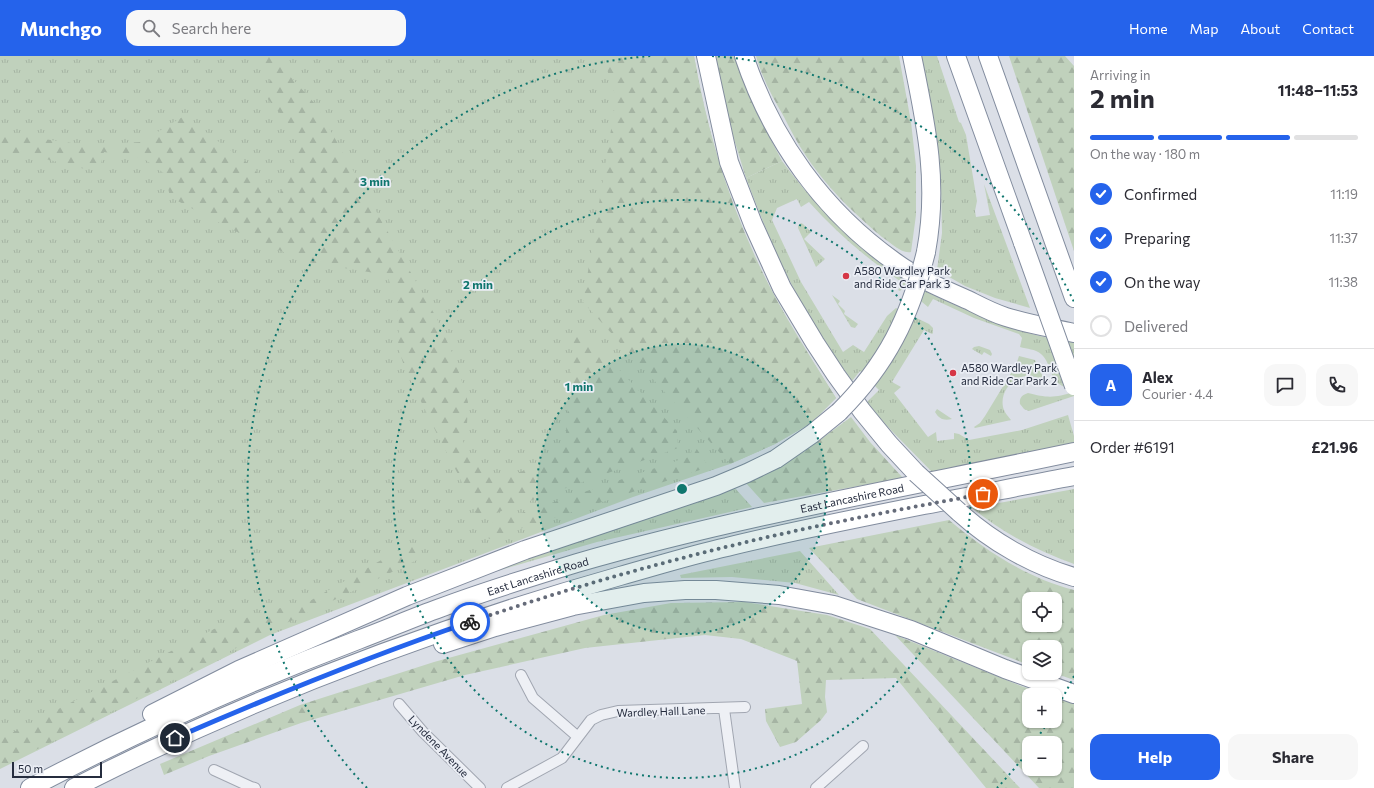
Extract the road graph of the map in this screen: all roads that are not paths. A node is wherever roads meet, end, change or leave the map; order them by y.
1 (706, 56) edge
2 (744, 56) edge
3 (912, 56) edge
4 (956, 56) edge
5 (988, 56) edge
6 (1074, 298) edge
7 (1074, 333) edge
8 (1074, 386) edge
9 (1074, 452) edge
10 (1074, 476) edge
11 (1074, 577) edge
12 (521, 675) dead end
13 (304, 683) junction
14 (1074, 694) edge
15 (399, 704) dead end
16 (745, 707) dead end
17 (724, 708) junction
18 (578, 737) junction
19 (863, 746) dead end
20 (87, 758) junction
21 (214, 770) dead end
22 (30, 788) edge
23 (74, 788) edge
24 (255, 788) edge
25 (480, 788) edge
26 (507, 788) edge
27 (735, 788) edge
28 (816, 788) edge

1 - 11 highway, bridge
2 - 7 highway
3 - 20 highway, bridge
4 - 8 highway, bridge
5 - 6 highway
9 - 20 highway, East Lancashire Road
10 - 13 highway, East Lancashire Road
12 - 18 street
13 - 14 highway
13 - 23 highway, East Lancashire Road
15 - 25 street, Lyndene Avenue
16 - 17 street, Wardley Hall Lane
17 - 18 street, Wardley Hall Lane
17 - 27 street
18 - 26 street, Wardley Hall Lane
19 - 28 street
20 - 22 highway, East Lancashire Road
21 - 24 street

